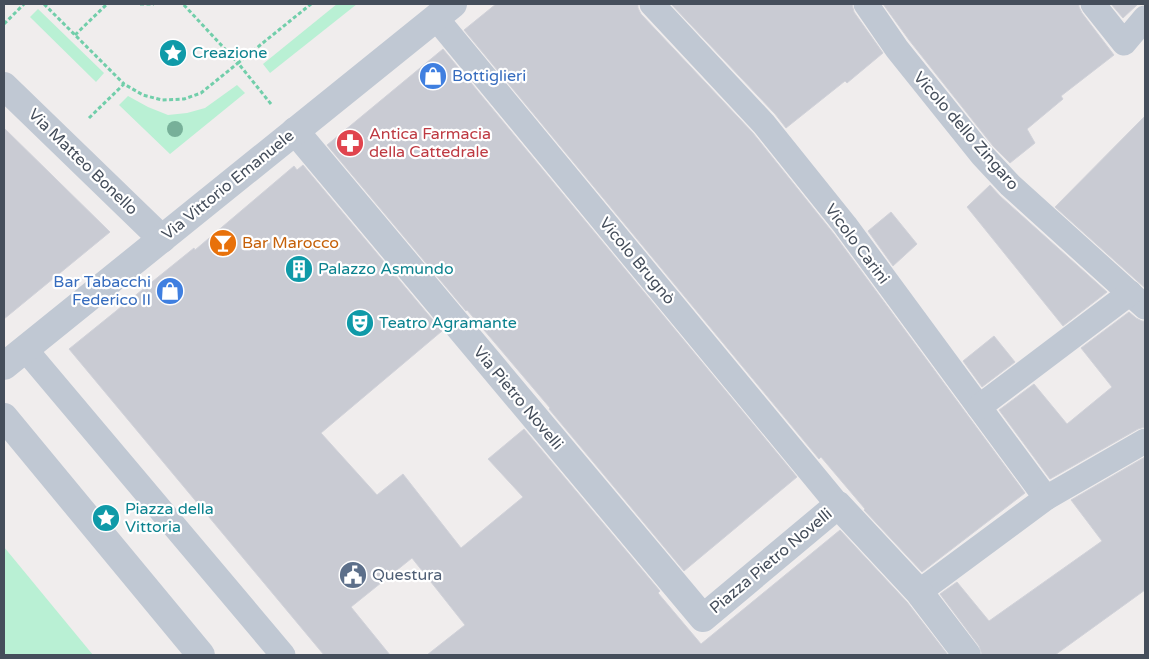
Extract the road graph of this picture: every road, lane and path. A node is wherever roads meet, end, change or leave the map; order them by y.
1 (24, 4) edge
2 (44, 4) edge
3 (107, 4) edge
4 (140, 4) edge
5 (154, 4) edge
6 (183, 4) edge
7 (311, 4) edge
8 (652, 4) edge
9 (866, 4) edge
10 (1093, 4) edge
11 (445, 11) edge
12 (1145, 18) edge
13 (4, 24) edge
14 (75, 34) junction
15 (238, 63) junction
16 (124, 84) junction
17 (4, 86) edge
18 (295, 131) junction
19 (62, 143) junction
20 (162, 239) junction
21 (1138, 300) edge
22 (25, 349) junction
23 (4, 366) edge
24 (979, 408) junction
25 (4, 417) edge
26 (1145, 441) edge
27 (1046, 498) junction
28 (838, 505) junction
29 (919, 592) junction
30 (703, 618) joint
31 (201, 655) edge
32 (283, 655) edge
33 (967, 655) edge

1 - 13 path
2 - 14 path
3 - 14 path
4 - 5 path
6 - 15 path
7 - 15 path
8 - 24 lane, Vicolo Carini
9 - 21 lane, Vicolo dello Zingaro
10 - 12 lane
11 - 18 street, Via Vittorio Emanuele
11 - 28 lane, Vicolo Brugnò
14 - 16 path
15 - 16 path
15 - 18 path
16 - 19 path
17 - 19 street, Via Matteo Bonello
18 - 20 street, Via Vittorio Emanuele
18 - 30 street, Via Pietro Novelli
19 - 20 street, Via Matteo Bonello
20 - 22 street, Via Vittorio Emanuele
21 - 24 lane
22 - 23 street, Via Vittorio Emanuele
22 - 32 lane
24 - 27 lane, Vicolo Carini
25 - 31 street
26 - 27 lane
27 - 29 lane
28 - 29 street
28 - 30 street, Piazza Pietro Novelli
29 - 33 street

